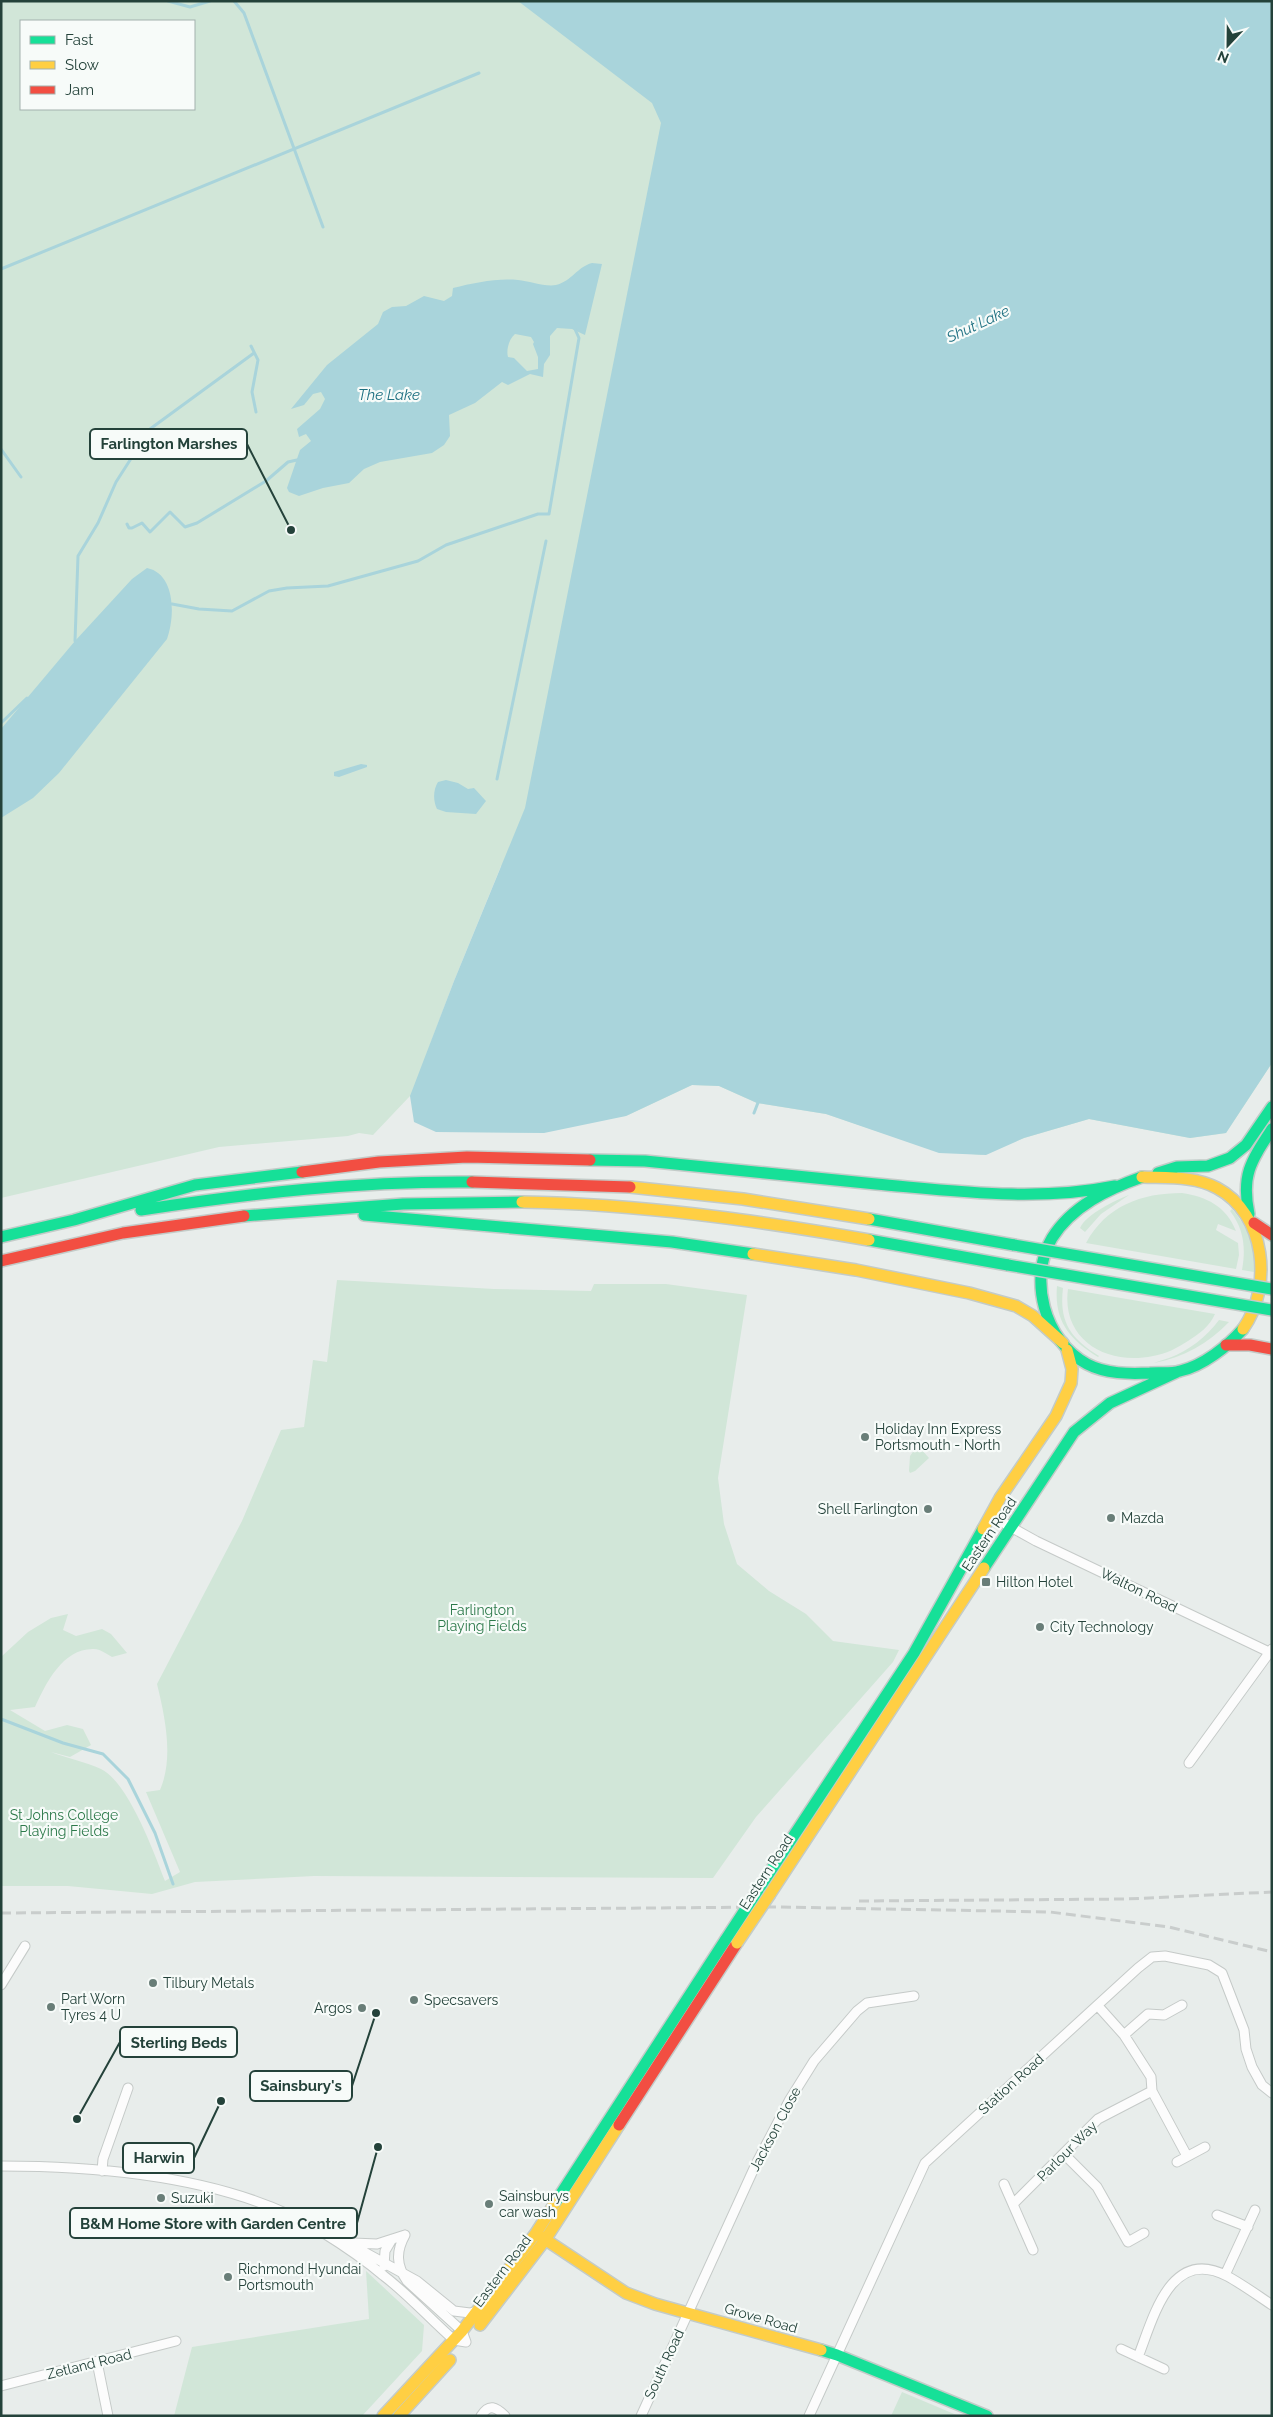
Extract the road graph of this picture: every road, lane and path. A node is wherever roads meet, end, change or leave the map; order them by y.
1 (1272, 1107) edge
2 (1272, 1128) edge
3 (1142, 1177) junction
4 (1115, 1186) junction
5 (305, 1210) junction
6 (74, 1220) junction
7 (1252, 1220) junction
8 (1272, 1235) edge
9 (1, 1237) edge
10 (1, 1261) edge
11 (1272, 1288) edge
12 (1272, 1310) edge
13 (1226, 1345) junction
14 (1065, 1346) junction
15 (1272, 1349) edge
16 (1177, 1372) junction
17 (991, 1516) junction
18 (1010, 1527) junction
19 (1270, 1651) edge
20 (1189, 1762) dead end
21 (25, 1946) dead end
22 (1, 1985) edge
23 (914, 1996) dead end
24 (1182, 2005) dead end
25 (1098, 2006) junction
26 (1124, 2035) junction
27 (128, 2088) dead end
28 (1152, 2091) junction
29 (1272, 2093) edge
30 (1205, 2147) dead end
31 (1064, 2154) junction
32 (1187, 2156) junction
33 (1178, 2162) dead end
34 (1, 2166) edge
35 (102, 2171) junction
36 (1004, 2184) dead end
37 (1013, 2204) junction
38 (1255, 2210) dead end
39 (1217, 2215) dead end
40 (1248, 2227) junction
41 (323, 2233) junction
42 (1144, 2233) dead end
43 (540, 2236) junction
44 (339, 2238) junction
45 (392, 2240) junction
46 (1033, 2250) dead end
47 (384, 2262) junction
48 (400, 2272) junction
49 (1225, 2275) junction
50 (384, 2276) junction
51 (1272, 2305) edge
52 (480, 2309) junction
53 (688, 2313) junction
54 (461, 2338) junction
55 (176, 2341) dead end
56 (1121, 2349) dead end
57 (837, 2355) junction
58 (1138, 2357) junction
59 (97, 2362) junction
60 (1164, 2369) dead end
61 (1, 2386) edge
62 (108, 2416) edge
63 (382, 2416) edge
64 (399, 2416) edge
65 (481, 2416) edge
66 (505, 2416) edge
67 (640, 2416) edge
68 (809, 2416) edge
69 (987, 2416) edge

1 - 3 main road
2 - 7 main road
3 - 4 main road
3 - 7 main road
4 - 6 main road
4 - 14 main road
5 - 10 main road
5 - 12 main road, bridge
5 - 14 main road
6 - 9 main road
6 - 11 main road, bridge
7 - 8 main road
7 - 13 main road, Eastern Road
13 - 15 main road
13 - 16 main road, Eastern Road
14 - 16 main road
14 - 17 main road, Eastern Road
16 - 18 main road, Eastern Road
17 - 18 street, Walton Road
17 - 43 main road, Eastern Road, bridge
18 - 19 street, Walton Road
18 - 43 main road, Eastern Road, bridge
19 - 20 street, Walton Road
21 - 22 street
23 - 53 street, Jackson Close
24 - 26 street
25 - 26 street
25 - 29 street, Station Road
25 - 57 street, Station Road
26 - 28 street
27 - 35 street
28 - 31 street, Parlour Way
28 - 32 street
30 - 32 street
31 - 37 street, Parlour Way
31 - 42 street
32 - 33 street
34 - 35 street
35 - 41 street
36 - 37 street
37 - 46 street
38 - 40 street
39 - 40 street
40 - 49 street
41 - 44 street
41 - 50 street
43 - 52 main road, Eastern Road
43 - 53 main road, Grove Road
43 - 54 main road, Eastern Road
44 - 45 street
44 - 47 street
45 - 47 street
45 - 48 street
47 - 48 street
47 - 50 street
48 - 52 street
48 - 54 street
49 - 51 street
49 - 58 street
50 - 54 street
52 - 54 main road, Eastern Road
53 - 57 main road, Grove Road
53 - 67 street, South Road
54 - 63 main road, Eastern Road
54 - 64 main road, Eastern Road
55 - 59 street, Zetland Road
56 - 58 street
57 - 68 street, Station Road
57 - 69 main road, Grove Road
58 - 60 street
59 - 61 street, Zetland Road
59 - 62 street
65 - 66 street

